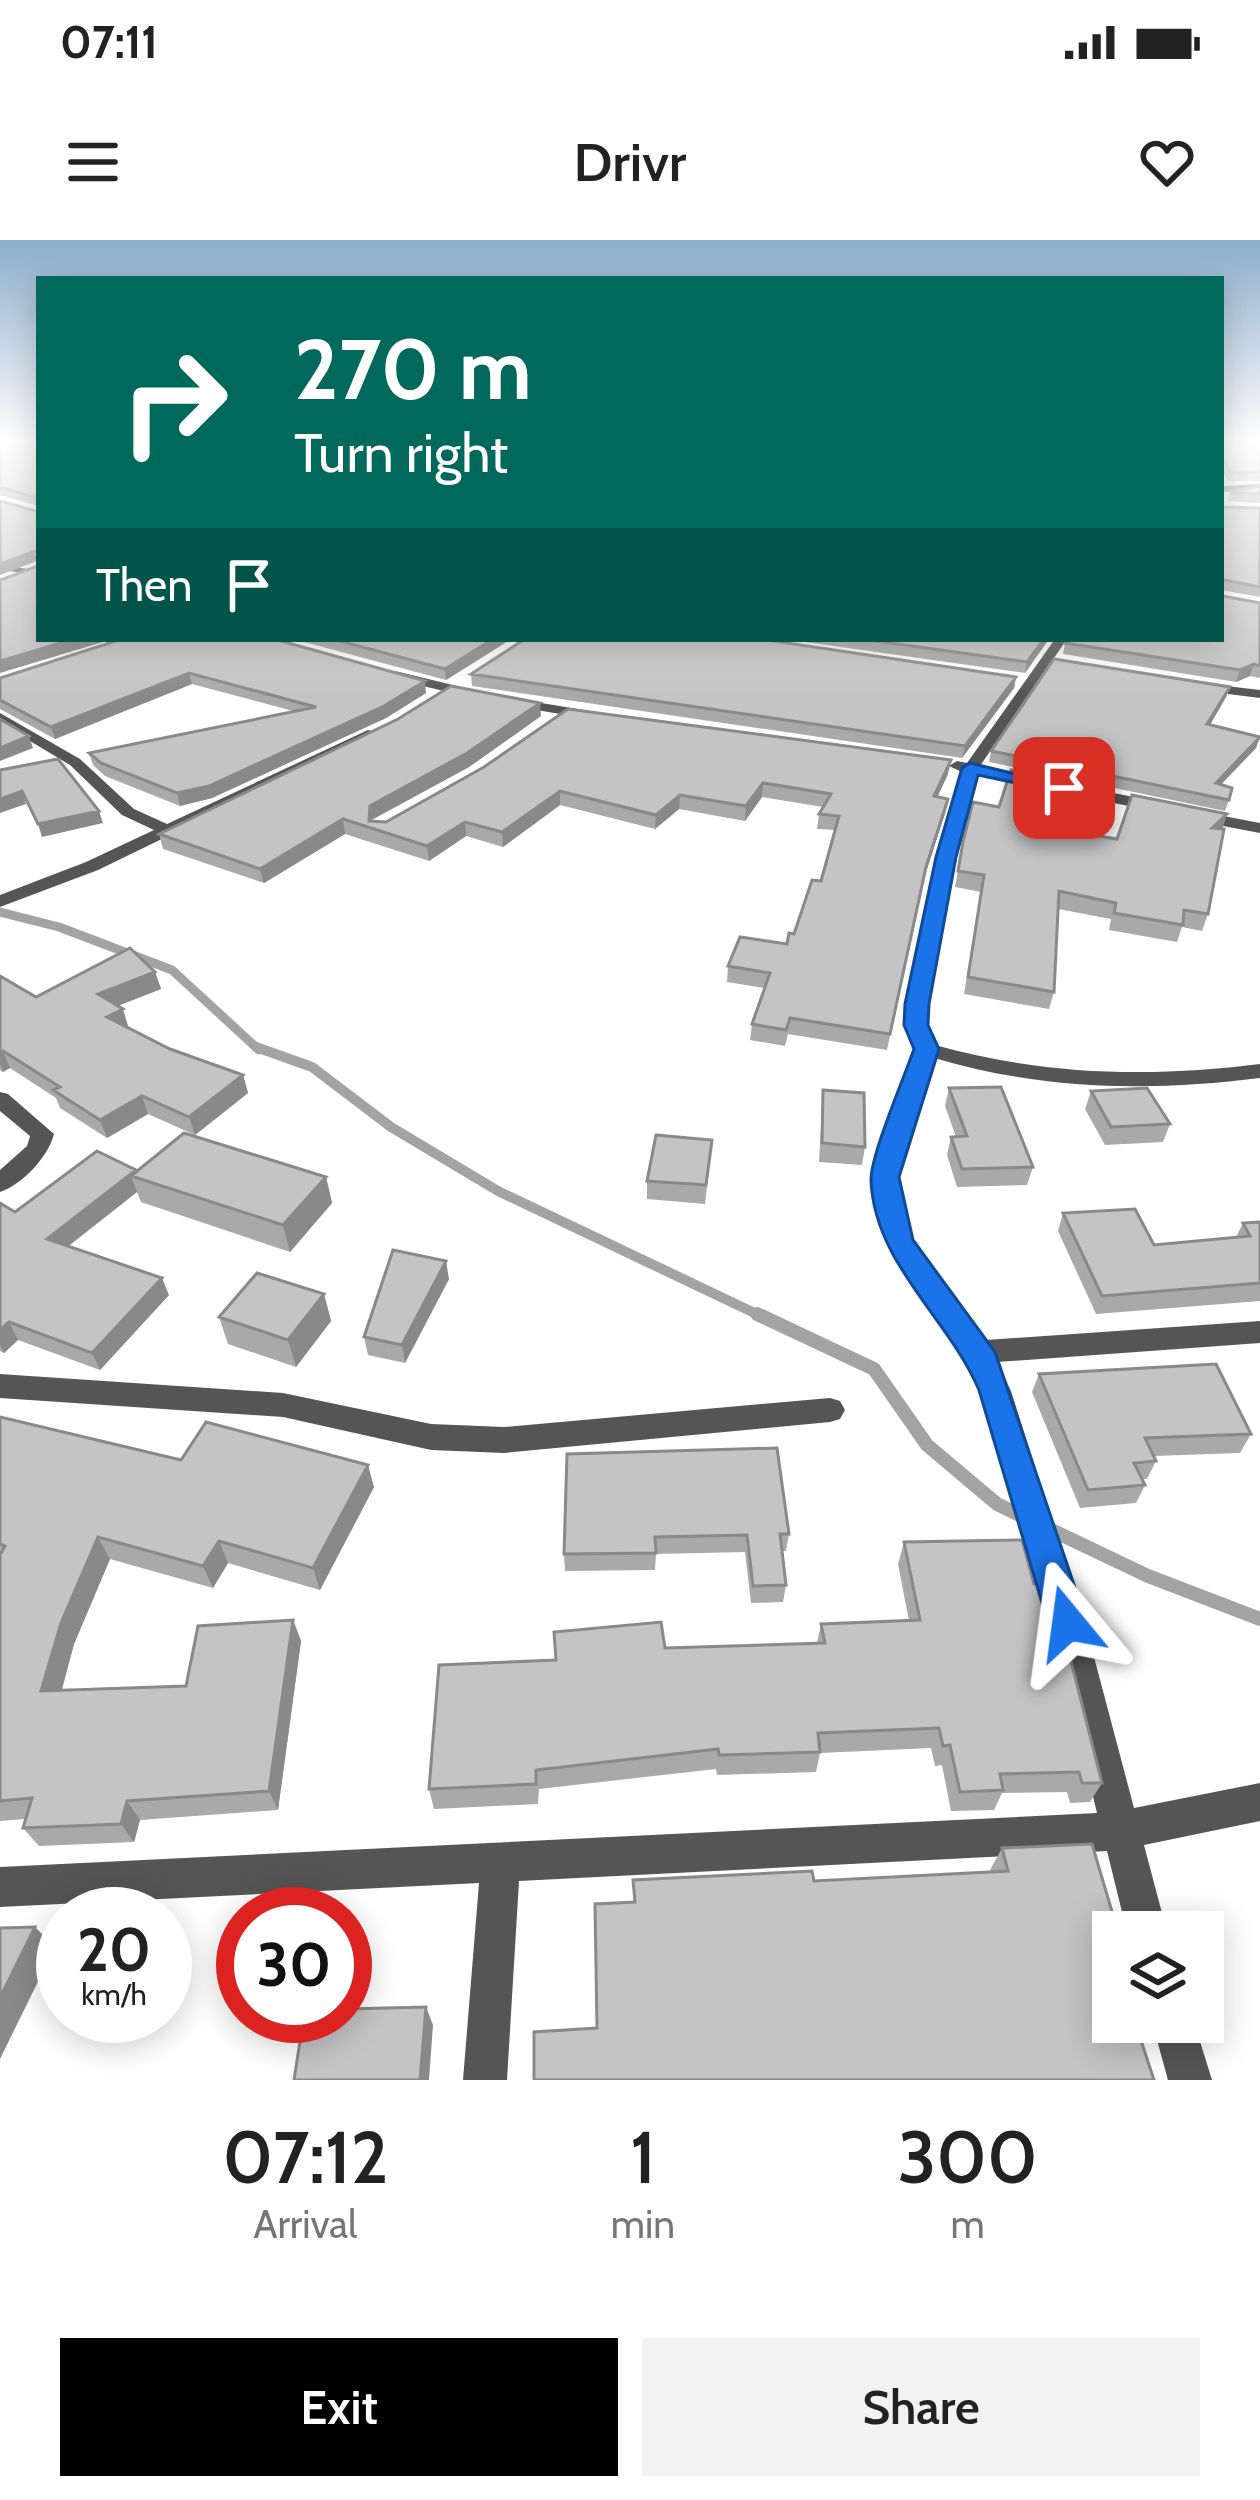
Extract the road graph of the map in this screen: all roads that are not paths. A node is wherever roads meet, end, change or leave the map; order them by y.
1 (0, 567) edge
2 (36, 569) edge
3 (0, 583) edge
4 (1059, 642) edge
5 (1051, 659) junction
6 (1069, 663) edge
7 (368, 668) edge
8 (472, 678) edge
9 (1004, 678) edge
10 (1027, 682) junction
11 (1190, 686) edge
12 (454, 691) junction
13 (1260, 694) edge
14 (434, 702) edge
15 (565, 712) junction
16 (0, 717) edge
17 (609, 717) edge
18 (393, 725) edge
19 (547, 725) edge
20 (948, 765) edge
21 (970, 768) junction
22 (1260, 828) edge
23 (166, 830) junction
24 (0, 901) edge
25 (926, 1049) junction
26 (1260, 1071) edge
27 (0, 1099) edge
28 (0, 1184) edge
29 (1260, 1331) edge
30 (979, 1352) junction
31 (0, 1386) edge
32 (830, 1410) dead end
33 (1260, 1802) edge
34 (1118, 1831) junction
35 (500, 1866) junction
36 (0, 1887) edge
37 (1141, 1911) edge
38 (1179, 2043) edge
39 (485, 2080) edge
40 (1190, 2080) edge

1 - 2 street
2 - 3 street
4 - 5 street
5 - 6 street
5 - 10 street
7 - 12 street
8 - 12 street
9 - 10 street
10 - 21 street
11 - 13 street
12 - 14 street
12 - 15 street
15 - 17 street
15 - 19 street
16 - 23 street
18 - 23 street
20 - 21 street
21 - 22 street
21 - 25 street
23 - 24 street
25 - 26 street
25 - 30 street
27 - 28 street
29 - 30 street
30 - 34 street
31 - 32 street
33 - 34 street
34 - 35 street
34 - 37 street
35 - 36 street
35 - 39 street
38 - 40 street

